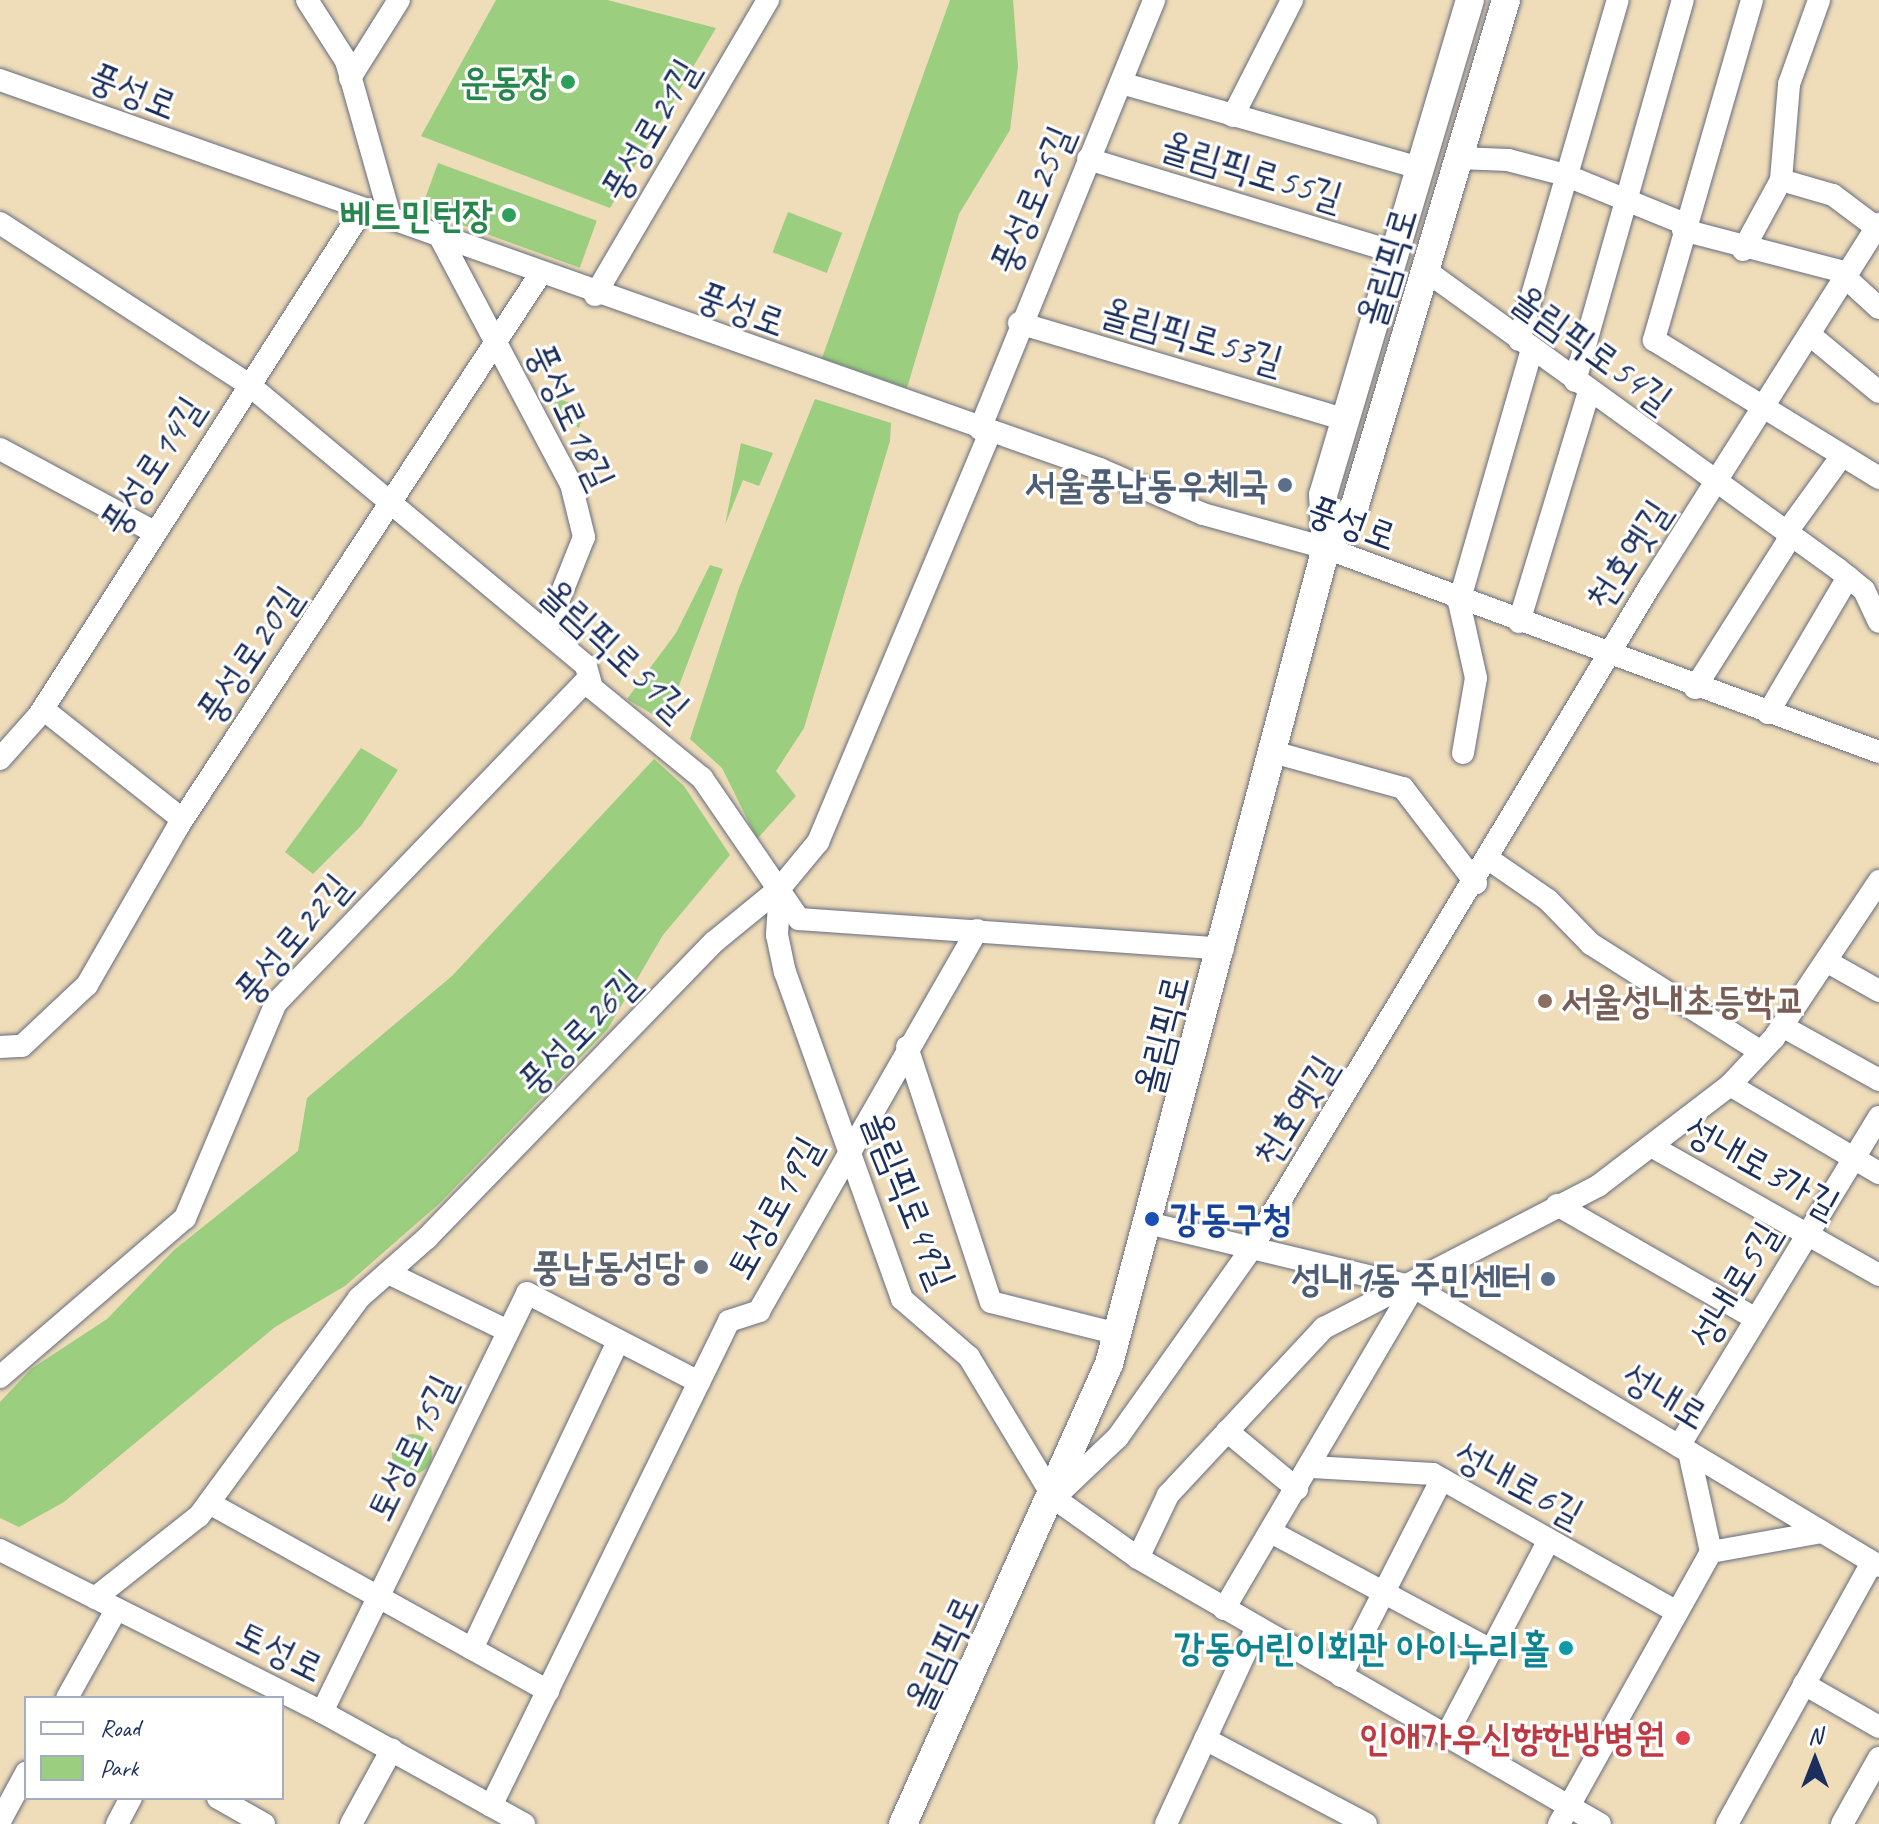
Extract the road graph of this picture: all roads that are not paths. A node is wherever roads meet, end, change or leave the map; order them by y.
1 (307, 0) edge
2 (399, 0) edge
3 (768, 0) edge
4 (1154, 0) edge
5 (1292, 0) edge
6 (1470, 0) edge
7 (1506, 0) edge
8 (1618, 0) edge
9 (1683, 0) edge
10 (1752, 0) edge
11 (1819, 0) edge
12 (350, 78) junction
13 (0, 80) edge
14 (1121, 83) junction
15 (1233, 116) junction
16 (1459, 158) junction
17 (1088, 159) junction
18 (1419, 168) junction
19 (1565, 175) junction
20 (1781, 180) junction
21 (1629, 196) junction
22 (363, 209) junction
23 (390, 217) junction
24 (0, 223) edge
25 (1878, 226) edge
26 (1684, 227) junction
27 (440, 237) junction
28 (1743, 250) junction
29 (1394, 252) junction
30 (1425, 270) junction
31 (1847, 275) junction
32 (539, 276) junction
33 (595, 295) junction
34 (1879, 308) edge
35 (1019, 323) junction
36 (1810, 335) junction
37 (497, 342) junction
38 (1526, 345) junction
39 (248, 384) junction
40 (1582, 386) junction
41 (1879, 392) edge
42 (1763, 413) junction
43 (1344, 419) junction
44 (985, 431) junction
45 (0, 449) edge
46 (1841, 457) junction
47 (1879, 478) edge
48 (1717, 485) junction
49 (393, 506) junction
50 (152, 531) junction
51 (1788, 534) junction
52 (1326, 548) junction
53 (1848, 577) junction
54 (1459, 602) junction
55 (1519, 622) junction
56 (1879, 622) edge
57 (546, 632) junction
58 (1607, 656) junction
59 (589, 678) junction
60 (1695, 688) junction
61 (43, 709) junction
62 (1768, 713) junction
63 (1273, 752) junction
64 (1879, 752) edge
65 (1463, 753) dead end
66 (0, 759) edge
67 (182, 819) junction
68 (1490, 860) junction
69 (1879, 881) edge
70 (1476, 883) junction
71 (780, 888) junction
72 (977, 930) junction
73 (1223, 949) junction
74 (1826, 961) junction
75 (1879, 991) edge
76 (1782, 1026) junction
77 (0, 1047) edge
78 (907, 1047) junction
79 (1761, 1052) junction
80 (1879, 1080) edge
81 (1730, 1085) junction
82 (1879, 1117) edge
83 (1651, 1146) junction
84 (848, 1148) junction
85 (1852, 1161) junction
86 (1879, 1173) edge
87 (1557, 1205) junction
88 (1152, 1224) junction
89 (1808, 1234) junction
90 (1253, 1246) junction
91 (388, 1273) junction
92 (1879, 1275) edge
93 (1414, 1287) junction
94 (1756, 1319) junction
95 (508, 1331) junction
96 (1118, 1334) junction
97 (618, 1341) junction
98 (0, 1377) edge
99 (699, 1382) junction
100 (1227, 1431) junction
101 (1684, 1449) junction
102 (1312, 1467) junction
103 (1442, 1479) junction
104 (1297, 1489) junction
105 (1054, 1498) junction
106 (209, 1503) junction
107 (1271, 1532) junction
108 (1822, 1532) junction
109 (1549, 1540) junction
110 (0, 1550) edge
111 (1711, 1552) junction
112 (1138, 1558) junction
113 (1875, 1564) edge
114 (1385, 1590) junction
115 (378, 1597) junction
116 (95, 1598) junction
117 (1224, 1609) junction
118 (116, 1610) junction
119 (1677, 1612) junction
120 (1257, 1627) junction
121 (472, 1649) junction
122 (1491, 1650) junction
123 (1341, 1676) junction
124 (1804, 1684) junction
125 (548, 1691) junction
126 (68, 1696) edge
127 (322, 1712) junction
128 (1879, 1727) edge
129 (1446, 1736) junction
130 (1205, 1739) junction
131 (392, 1749) junction
132 (1879, 1758) edge
133 (24, 1777) edge
134 (130, 1800) edge
135 (220, 1800) edge
136 (491, 1806) junction
137 (1564, 1816) edge
138 (236, 1817) edge
139 (0, 1821) edge
140 (117, 1824) edge
141 (264, 1824) edge
142 (351, 1824) edge
143 (524, 1824) edge
144 (903, 1824) edge
145 (1166, 1824) edge
146 (1366, 1824) edge
147 (1600, 1824) edge
148 (1727, 1824) edge
149 (1842, 1824) edge

1 - 12 street
2 - 12 street
3 - 33 street, 풍성로21길
4 - 14 street, 풍성로25길
5 - 15 street
6 - 18 main road, 올림픽로
7 - 16 main road, 올림픽로
8 - 19 street
9 - 21 street
10 - 26 street
11 - 20 street
12 - 23 street
13 - 22 street, 풍성로
14 - 15 street
14 - 17 street, 풍성로25길
15 - 18 street
16 - 19 street
16 - 30 main road, 올림픽로
17 - 29 street, 올림픽로55길
17 - 35 street, 풍성로25길
18 - 29 main road, 올림픽로
19 - 21 street
19 - 38 street
20 - 25 street, 천호옛길
20 - 28 street
21 - 26 street
21 - 40 street
22 - 23 street, 풍성로
22 - 39 street, 풍성로14길
23 - 27 street, 풍성로
24 - 39 street, 올림픽로51길
25 - 31 street, 천호옛길
26 - 28 street
26 - 42 street
27 - 32 street, 풍성로
27 - 37 street, 풍성로18길
28 - 31 street
29 - 43 main road, 올림픽로
30 - 38 street, 올림픽로54길
30 - 52 main road, 올림픽로
31 - 34 street
31 - 36 street, 천호옛길
32 - 33 street, 풍성로
32 - 37 street, 풍성로20길
33 - 44 street, 풍성로
35 - 43 street, 올림픽로53길
35 - 44 street, 풍성로25길
36 - 41 street
36 - 42 street, 천호옛길
37 - 49 street, 풍성로20길
37 - 57 street, 풍성로18길
38 - 40 street, 올림픽로54길
38 - 54 street
39 - 49 street, 올림픽로51길
39 - 50 street, 풍성로14길
40 - 48 street, 올림픽로54길
40 - 55 street
42 - 46 street
42 - 48 street, 천호옛길
43 - 52 main road, 올림픽로
44 - 52 street, 풍성로
44 - 71 street, 풍성로26길
45 - 50 street
46 - 47 street
46 - 51 street
48 - 51 street, 올림픽로54길
48 - 58 street, 천호옛길
49 - 57 street, 올림픽로51길
49 - 67 street, 풍성로20길
50 - 61 street, 풍성로14길
51 - 53 street, 올림픽로54길
51 - 60 street
52 - 54 street, 풍성로
52 - 63 main road, 올림픽로
53 - 56 street, 올림픽로54길
53 - 62 street
54 - 55 street, 풍성로
54 - 65 street
55 - 58 street, 풍성로
57 - 59 street, 올림픽로51길
58 - 60 street, 풍성로
58 - 68 street, 천호옛길
59 - 71 street, 올림픽로51길
59 - 98 street, 풍성로22길
60 - 62 street, 풍성로
61 - 66 street, 풍성로14길
61 - 67 street
62 - 64 street, 풍성로
63 - 70 street
63 - 73 main road, 올림픽로
67 - 77 street, 풍성로20길
68 - 70 street, 천호옛길
68 - 79 street
69 - 74 street
70 - 90 street, 천호옛길
71 - 72 street, 올림픽로51길
71 - 84 street, 올림픽로49길
71 - 91 street, 풍성로26길
72 - 73 street, 올림픽로51길
72 - 78 street, 토성로19길
73 - 88 main road, 올림픽로
74 - 75 street
74 - 76 street
76 - 79 street
76 - 80 street
78 - 84 street, 토성로19길
78 - 96 street
79 - 81 street
81 - 83 street
81 - 85 street
82 - 85 street, 성내로5길
83 - 87 street
83 - 89 street, 성내로3가길
84 - 99 street, 토성로19길
84 - 105 street, 올림픽로49길
85 - 86 street
85 - 89 street, 성내로5길
87 - 93 street
87 - 94 street
88 - 90 street, 성내로
88 - 96 main road, 올림픽로
89 - 92 street, 성내로3가길
89 - 94 street, 성내로5길
90 - 93 street, 성내로
90 - 105 street, 천호옛길
91 - 95 street
91 - 106 street, 풍성로26길
93 - 100 street
93 - 101 street, 성내로
93 - 102 street
94 - 101 street, 성내로5길
95 - 97 street, 토성로15길
95 - 115 street, 토성로15길
96 - 105 main road, 올림픽로
97 - 99 street
97 - 121 street
99 - 125 street, 토성로19길
100 - 104 street
100 - 112 street
101 - 108 street, 성내로
101 - 111 street
102 - 103 street, 성내로6길
102 - 104 street
103 - 109 street, 성내로6길
103 - 114 street
104 - 107 street
105 - 112 street
105 - 144 main road, 올림픽로
106 - 115 street
106 - 116 street, 풍성로26길
107 - 114 street
107 - 117 street
108 - 111 street
108 - 113 street, 성내로
109 - 119 street, 성내로6길
109 - 122 street
110 - 116 street, 토성로
111 - 119 street
112 - 117 street
113 - 124 street
114 - 122 street
114 - 123 street
115 - 121 street
115 - 127 street, 토성로15길
116 - 118 street, 토성로
117 - 120 street
118 - 126 street
118 - 127 street, 토성로
119 - 137 street
120 - 123 street
120 - 130 street
121 - 125 street
122 - 129 street
123 - 129 street
124 - 128 street
124 - 148 street
125 - 136 street, 토성로19길
127 - 131 street, 토성로
129 - 137 street
130 - 145 street
130 - 146 street
131 - 136 street, 토성로
131 - 142 street
132 - 149 street
133 - 139 street
134 - 140 street
135 - 138 street
136 - 143 street, 토성로
137 - 147 street
138 - 141 street

